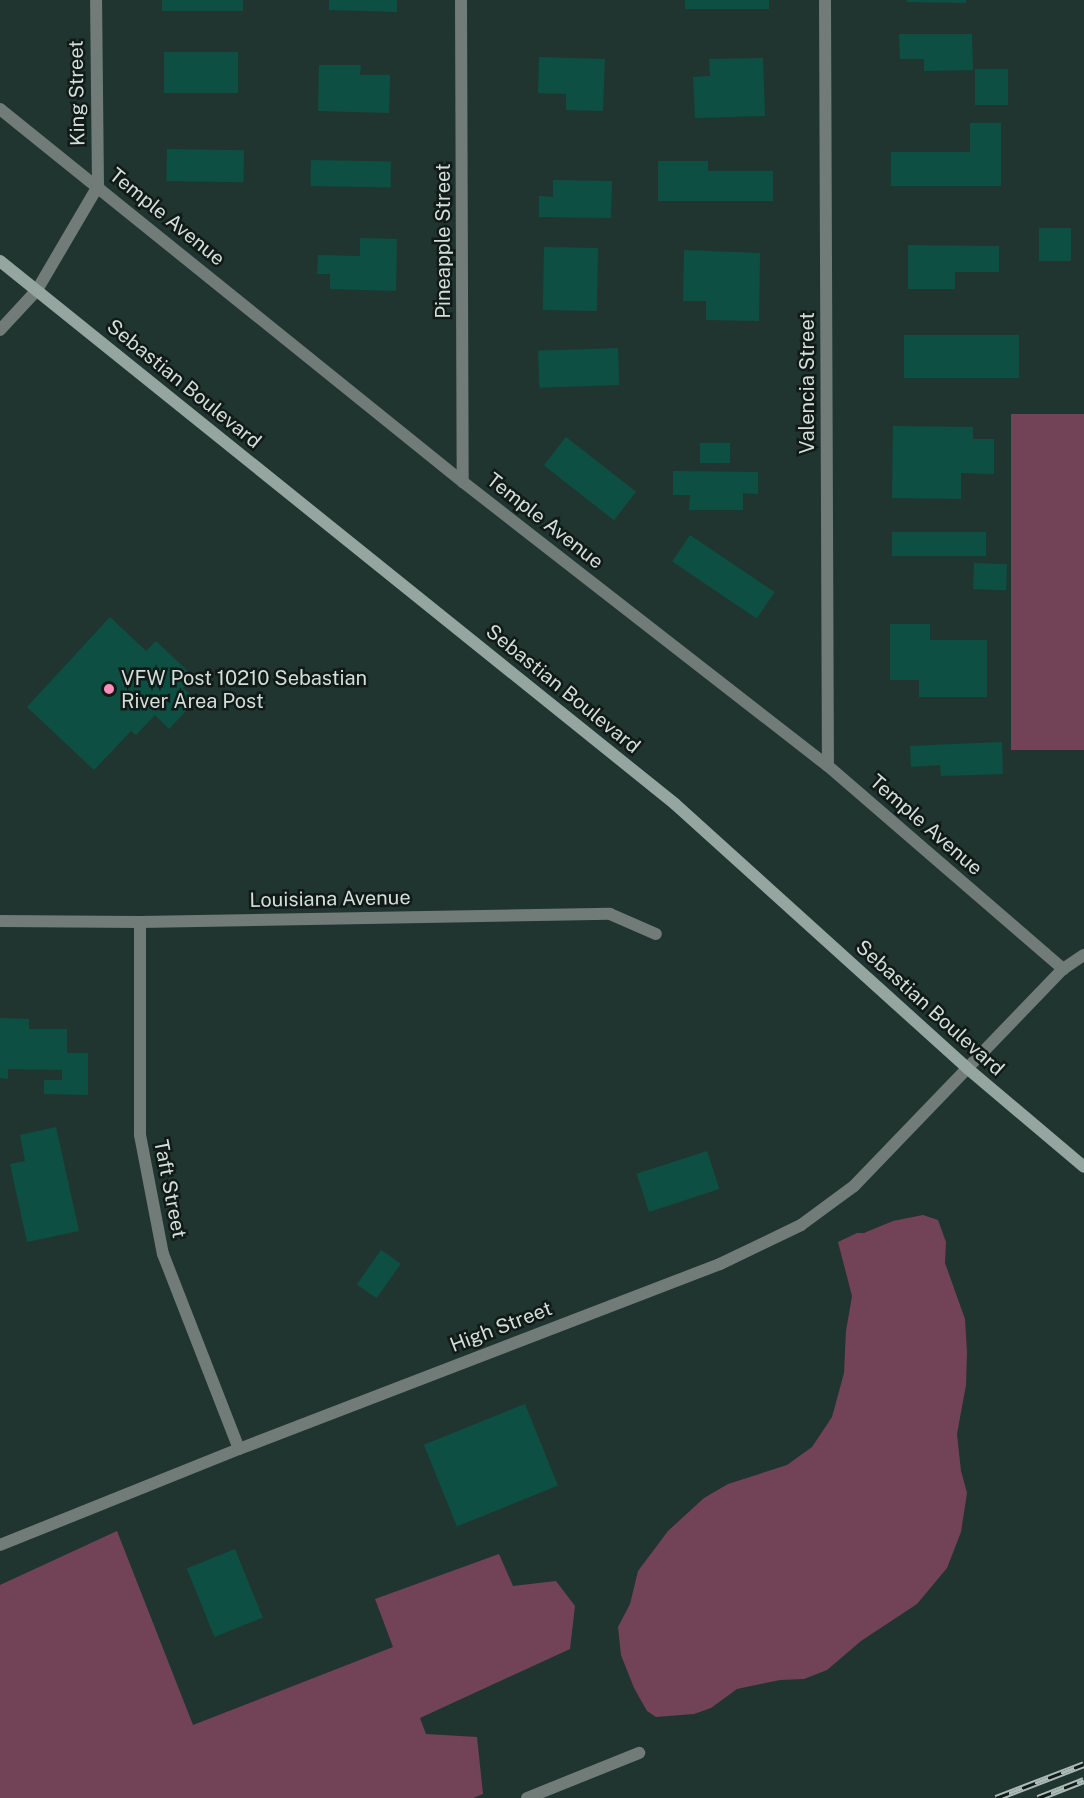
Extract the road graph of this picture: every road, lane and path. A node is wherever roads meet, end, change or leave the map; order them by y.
1 (96, 0) edge
2 (461, 0) edge
3 (825, 0) edge
4 (0, 109) edge
5 (98, 186) junction
6 (0, 261) edge
7 (37, 290) junction
8 (0, 330) edge
9 (463, 482) junction
10 (828, 766) junction
11 (0, 921) edge
12 (140, 922) junction
13 (656, 934) dead end
14 (1084, 955) edge
15 (1062, 969) junction
16 (967, 1068) junction
17 (1084, 1167) edge
18 (239, 1449) junction
19 (0, 1545) edge
20 (639, 1753) dead end
21 (526, 1798) edge

1 - 5 street, King Street
2 - 9 street, Pineapple Street
3 - 10 street, Valencia Street
4 - 5 street, Temple Avenue
5 - 7 street
5 - 9 street, Temple Avenue
6 - 7 main road, Sebastian Boulevard
7 - 8 street
7 - 16 main road, Sebastian Boulevard
9 - 10 street, Temple Avenue
10 - 15 street, Temple Avenue
11 - 12 street, Louisiana Avenue
12 - 13 street, Louisiana Avenue
12 - 18 street, Taft Street
14 - 15 street
15 - 16 street
16 - 17 main road, Sebastian Boulevard
16 - 18 street, High Street
18 - 19 street, High Street
20 - 21 street

